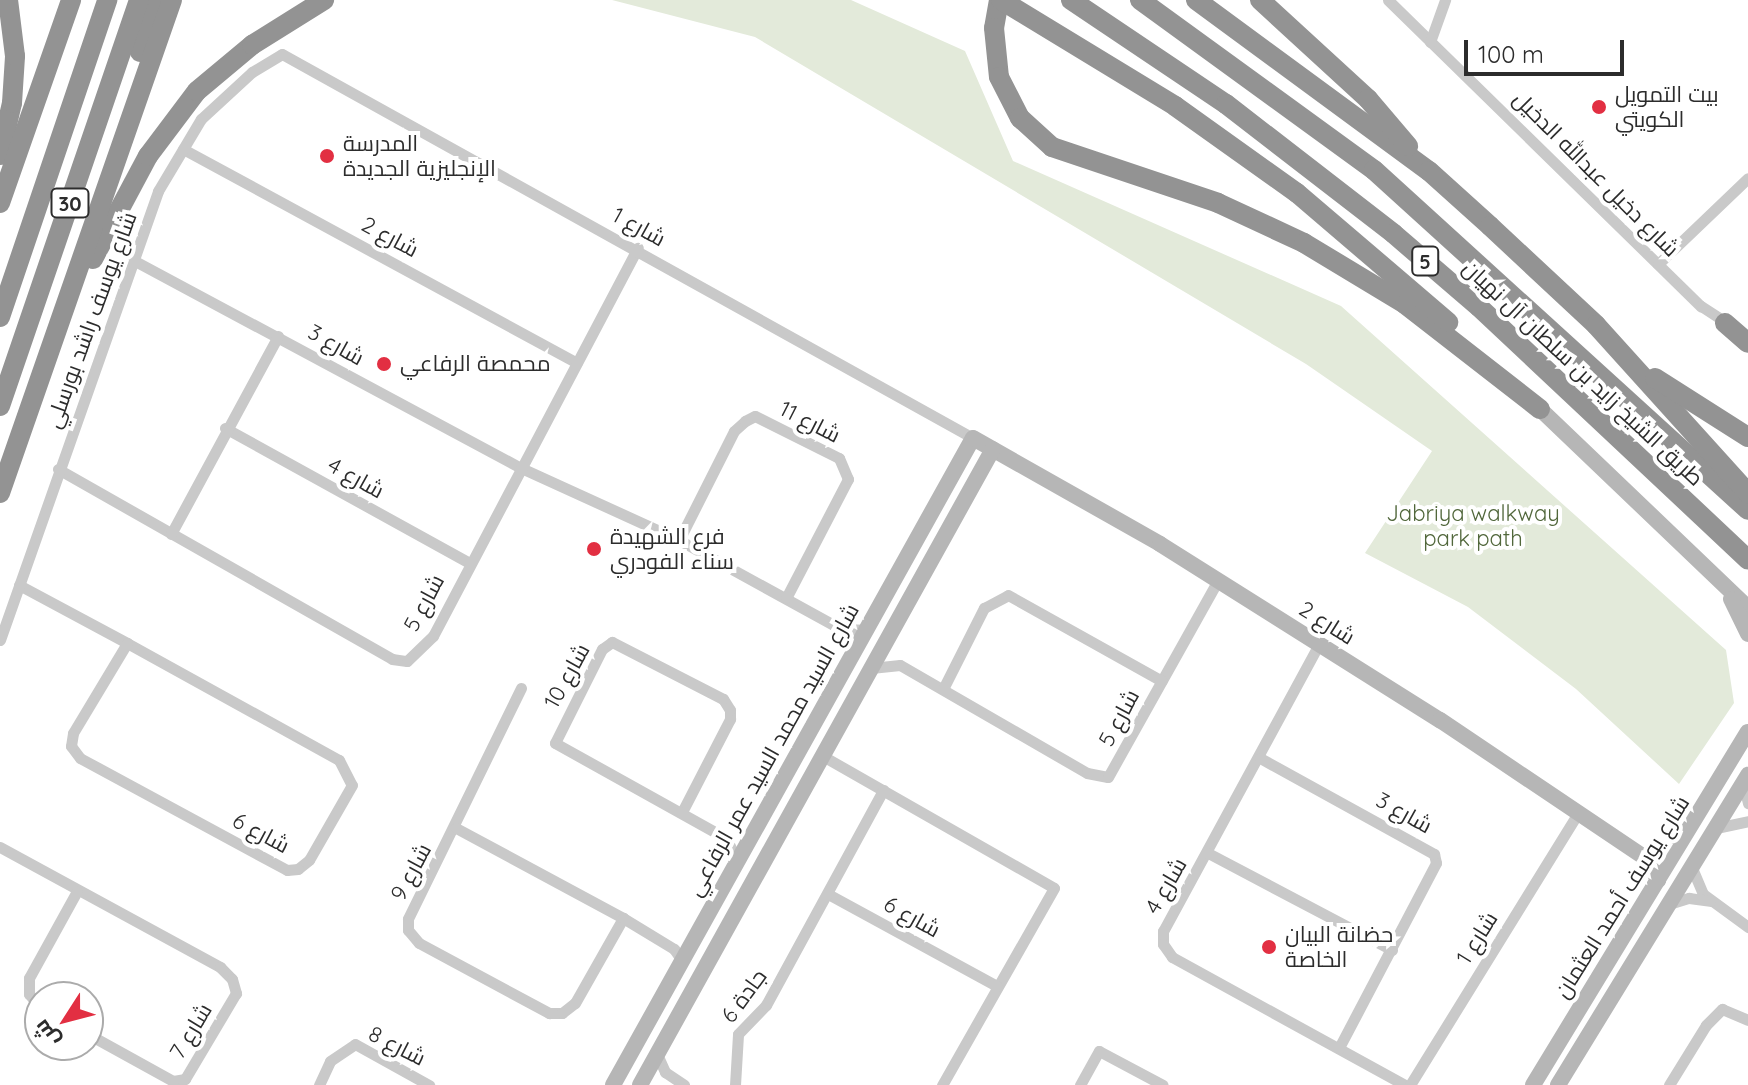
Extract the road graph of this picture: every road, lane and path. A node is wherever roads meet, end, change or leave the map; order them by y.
1 (8, 0) edge
2 (71, 0) edge
3 (107, 0) edge
4 (139, 0) edge
5 (155, 0) edge
6 (172, 0) edge
7 (324, 0) edge
8 (1000, 0) edge
9 (1071, 0) edge
10 (1140, 0) edge
11 (1183, 0) edge
12 (1196, 0) edge
13 (1260, 0) edge
14 (1388, 0) edge
15 (1445, 0) edge
16 (1228, 25) junction
17 (1430, 42) junction
18 (282, 54) joint
19 (122, 134) junction
20 (183, 149) junction
21 (0, 155) edge
22 (1429, 171) junction
23 (1748, 178) edge
24 (0, 203) edge
25 (638, 248) junction
26 (133, 260) junction
27 (1658, 264) junction
28 (70, 302) junction
29 (0, 317) edge
30 (1725, 323) junction
31 (1748, 335) edge
32 (278, 336) junction
33 (1748, 343) edge
34 (577, 363) junction
35 (1632, 363) junction
36 (0, 406) edge
37 (1540, 409) junction
38 (225, 428) junction
39 (1747, 436) edge
40 (973, 438) junction
41 (993, 449) junction
42 (519, 467) junction
43 (58, 469) junction
44 (0, 493) edge
45 (1748, 493) edge
46 (1748, 510) edge
47 (171, 534) junction
48 (679, 540) junction
49 (1748, 560) edge
50 (468, 562) junction
51 (1703, 568) junction
52 (1218, 580) junction
53 (19, 585) junction
54 (786, 598) junction
55 (1748, 608) edge
56 (841, 629) junction
57 (864, 630) junction
58 (1748, 634) edge
59 (887, 639) junction
60 (0, 640) edge
61 (127, 643) junction
62 (1319, 644) junction
63 (852, 651) junction
64 (900, 665) junction
65 (870, 668) junction
66 (1162, 681) junction
67 (832, 687) junction
68 (521, 688) dead end
69 (943, 689) junction
70 (1748, 732) edge
71 (821, 755) junction
72 (1260, 758) junction
73 (1745, 779) edge
74 (883, 790) junction
75 (1748, 803) edge
76 (794, 804) junction
77 (1579, 811) junction
78 (682, 812) junction
79 (762, 816) junction
80 (1748, 821) edge
81 (456, 828) junction
82 (1715, 828) junction
83 (752, 833) junction
84 (726, 838) junction
85 (0, 847) edge
86 (1208, 853) junction
87 (1647, 859) junction
88 (1671, 859) junction
89 (737, 861) junction
90 (1692, 868) junction
91 (1658, 880) junction
92 (77, 891) junction
93 (828, 894) junction
94 (1710, 901) junction
95 (1669, 904) junction
96 (623, 918) junction
97 (1748, 927) edge
98 (713, 950) junction
99 (1392, 950) junction
100 (676, 953) junction
101 (29, 981) edge
102 (997, 986) junction
103 (664, 993) junction
104 (1748, 1020) edge
105 (104, 1043) edge
106 (1339, 1048) junction
107 (657, 1054) junction
108 (670, 1077) junction
109 (635, 1084) edge
110 (319, 1085) edge
111 (429, 1085) edge
112 (613, 1085) edge
113 (684, 1085) edge
114 (735, 1085) edge
115 (942, 1085) edge
116 (1080, 1085) edge
117 (1163, 1085) edge
118 (1408, 1085) edge
119 (1533, 1085) edge
120 (1558, 1085) edge
121 (1669, 1085) edge

1 - 21 highway
2 - 24 highway
3 - 29 highway, 30
4 - 36 highway, 30
5 - 19 highway
6 - 19 highway
7 - 28 highway
8 - 37 highway
8 - 37 highway
9 - 49 highway, طريق الشيخ زايد بن سلطان آل نهيان / 5
10 - 46 highway, طريق الشيخ زايد بن سلطان آل نهيان / 5
11 - 16 highway
12 - 16 highway
13 - 22 highway
14 - 17 street, شارع دخيل عبدالله الدخيل
15 - 17 street
16 - 22 highway
17 - 27 street, شارع دخيل عبدالله الدخيل
18 - 20 street, شارع يوسف راشد بورسلي
18 - 25 street, شارع 1
19 - 28 highway
20 - 26 street, شارع يوسف راشد بورسلي
20 - 34 street, شارع 2
22 - 35 highway
23 - 27 street
25 - 34 street, شارع 5
25 - 40 street, شارع 1
26 - 32 street, شارع 3
26 - 43 street, شارع يوسف راشد بورسلي
27 - 30 street, شارع دخيل عبدالله الدخيل
28 - 44 highway
30 - 31 street, شارع دخيل عبدالله الدخيل
30 - 33 highway
32 - 38 street
32 - 42 street, شارع 3
34 - 42 street, شارع 5
35 - 39 highway
35 - 45 highway
37 - 51 street
38 - 47 street
38 - 50 street, شارع 4
40 - 41 street, شارع 2
40 - 57 street, شارع السيد محمد السيد عمر الرفاعي
41 - 52 street, شارع 2
41 - 59 street, شارع السيد محمد السيد عمر الرفاعي
42 - 48 street
42 - 50 street, شارع 5
43 - 47 street, شارع 5
43 - 53 street, شارع يوسف راشد بورسلي
47 - 50 street, شارع 5
48 - 54 street
48 - 54 street, شارع 11
51 - 55 street
51 - 58 street
52 - 62 street, شارع 2
52 - 66 street, شارع 5
53 - 60 street, شارع يوسف راشد بورسلي
53 - 61 street, شارع 6
54 - 56 street
56 - 57 street
56 - 63 street
57 - 63 street, شارع السيد محمد السيد عمر الرفاعي
59 - 64 street
59 - 65 street, شارع السيد محمد السيد عمر الرفاعي
61 - 61 street, شارع 6
62 - 72 street, شارع 4
62 - 77 street, شارع 2
63 - 67 street, شارع السيد محمد السيد عمر الرفاعي
64 - 65 street
64 - 69 street, شارع 5
65 - 71 street, شارع السيد محمد السيد عمر الرفاعي
66 - 69 street, شارع 5
66 - 69 street, شارع 5
67 - 76 street
67 - 79 street, شارع السيد محمد السيد عمر الرفاعي
68 - 81 street, شارع 10
70 - 88 street, شارع يوسف أحمد العثمان
71 - 74 street
71 - 76 street, شارع السيد محمد السيد عمر الرفاعي
72 - 86 street, شارع 4
72 - 99 street, شارع 3
73 - 75 street
73 - 82 street, شارع يوسف أحمد العثمان
74 - 93 street
74 - 102 street
76 - 98 street, شارع السيد محمد السيد عمر الرفاعي
77 - 87 street, شارع 2
77 - 118 street, شارع 1
78 - 78 street, شارع 10
78 - 84 street, شارع 10
79 - 83 street, شارع السيد محمد السيد عمر الرفاعي
79 - 98 street
80 - 82 street
81 - 96 street, شارع 9
81 - 96 street, شارع 9
82 - 90 street, شارع يوسف أحمد العثمان
83 - 84 street
83 - 89 street, شارع السيد محمد السيد عمر الرفاعي
84 - 89 street
85 - 92 street, شارع 7
86 - 99 street
86 - 106 street, شارع 4
87 - 88 street
87 - 91 street, شارع 2
88 - 91 street, شارع يوسف أحمد العثمان
89 - 100 street, شارع السيد محمد السيد عمر الرفاعي
90 - 94 street
90 - 95 street, شارع يوسف أحمد العثمان
91 - 119 street, شارع يوسف أحمد العثمان
92 - 101 street
92 - 105 street, شارع 7
93 - 102 street, شارع 6
93 - 114 street, جادة 6
94 - 95 street
94 - 97 street
95 - 120 street, شارع يوسف أحمد العثمان
96 - 100 street, شارع 9
98 - 107 street, شارع السيد محمد السيد عمر الرفاعي
99 - 106 street, شارع 3
100 - 103 street, شارع السيد محمد السيد عمر الرفاعي
102 - 115 street
103 - 109 street
103 - 112 street, شارع السيد محمد السيد عمر الرفاعي
104 - 121 street
106 - 118 street, شارع 4
107 - 108 street
107 - 109 street, شارع السيد محمد السيد عمر الرفاعي
108 - 109 street
108 - 113 street
110 - 111 street, شارع 8
116 - 117 street

